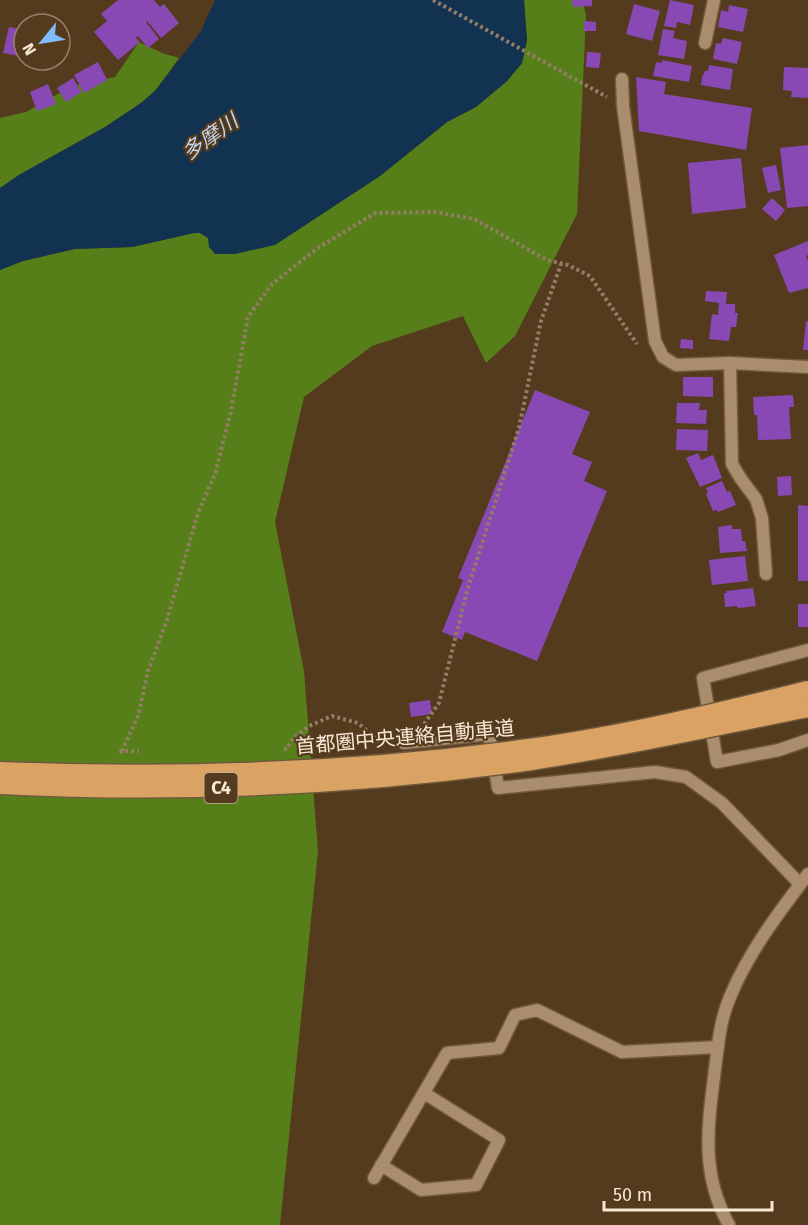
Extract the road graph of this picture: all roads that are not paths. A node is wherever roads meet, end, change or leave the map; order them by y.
1 (714, 0) edge
2 (705, 43) dead end
3 (622, 79) dead end
4 (730, 363) junction
5 (808, 366) edge
6 (766, 574) dead end
7 (808, 650) edge
8 (808, 690) edge
9 (808, 708) edge
10 (808, 740) edge
11 (404, 744) road end
12 (0, 771) edge
13 (0, 785) edge
14 (804, 879) edge
15 (718, 1047) junction
16 (424, 1093) junction
17 (381, 1165) junction
18 (374, 1178) dead end
19 (729, 1225) edge

1 - 2 street
3 - 4 street
4 - 5 street
4 - 6 street
7 - 10 street
8 - 12 highway, 首都圏中央連絡自動車道 / C4, bridge
9 - 13 highway, 首都圏中央連絡自動車道 / C4, bridge
11 - 14 street
14 - 15 street
15 - 16 street
15 - 19 street
16 - 17 street
16 - 17 street
17 - 18 street

